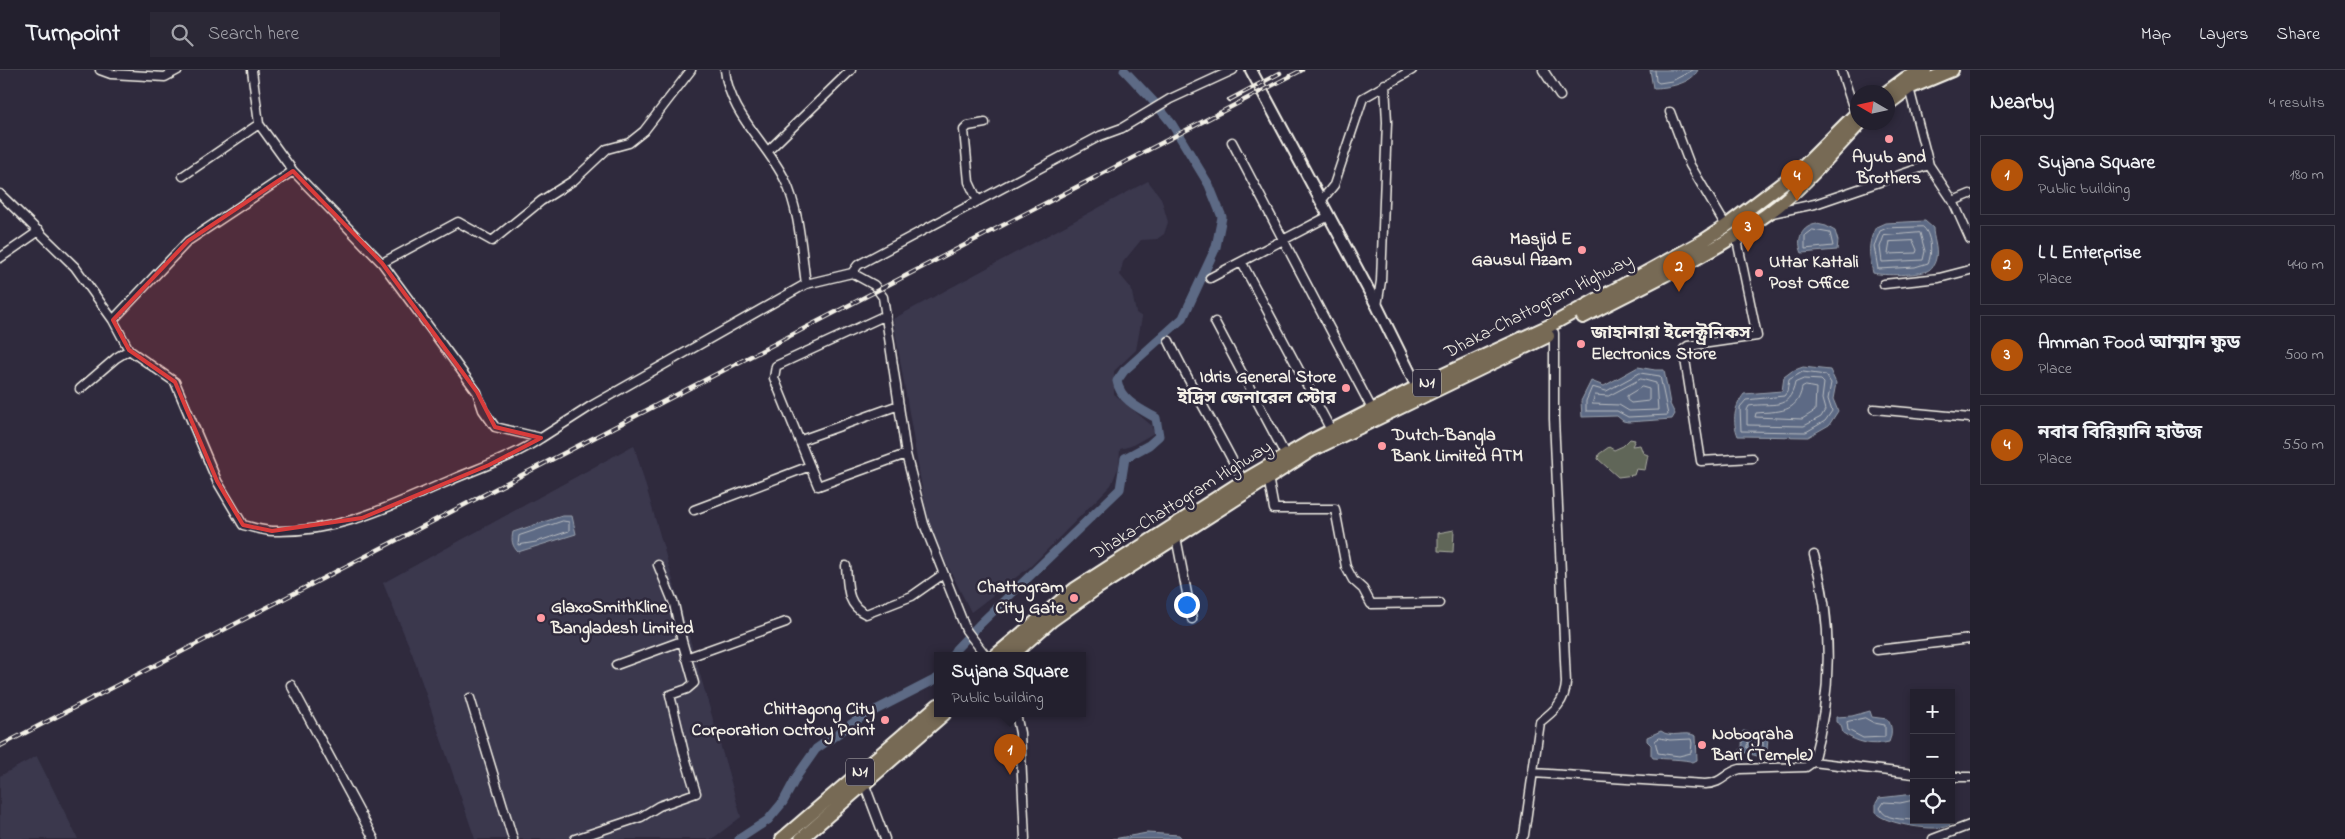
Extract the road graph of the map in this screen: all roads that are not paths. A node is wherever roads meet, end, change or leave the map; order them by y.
1 (100, 70) edge
2 (178, 70) edge
3 (252, 70) edge
4 (691, 70) edge
5 (725, 70) edge
6 (851, 70) edge
7 (1233, 70) edge
8 (1251, 70) edge
9 (1412, 70) edge
10 (1543, 70) edge
11 (1841, 70) edge
12 (1925, 70) edge
13 (1952, 70) edge
14 (165, 73) edge
15 (1385, 84) junction
16 (1895, 86) edge
17 (1909, 88) junction
18 (1850, 94) edge
19 (1560, 96) dead end
20 (1895, 99) edge
21 (1670, 112) dead end
22 (985, 123) dead end
23 (1850, 123) edge
24 (258, 124) junction
25 (1850, 126) edge
26 (1232, 142) dead end
27 (768, 151) junction
28 (1929, 165) junction
29 (294, 171) junction
30 (183, 176) dead end
31 (0, 194) edge
32 (1970, 195) edge
33 (978, 201) junction
34 (1321, 201) junction
35 (1952, 201) junction
36 (1767, 214) junction
37 (1329, 216) junction
38 (1731, 230) junction
39 (39, 231) junction
40 (1970, 239) edge
41 (1284, 240) junction
42 (0, 258) edge
43 (382, 263) junction
44 (1242, 263) junction
45 (1970, 270) edge
46 (852, 273) junction
47 (1210, 278) dead end
48 (806, 284) junction
49 (1884, 284) dead end
50 (1377, 306) junction
51 (886, 316) junction
52 (113, 320) junction
53 (1215, 322) dead end
54 (1554, 333) junction
55 (1169, 341) dead end
56 (129, 350) junction
57 (1417, 387) junction
58 (80, 389) dead end
59 (899, 405) junction
60 (1372, 409) junction
61 (1874, 409) dead end
62 (1970, 418) edge
63 (1331, 430) junction
64 (541, 438) junction
65 (801, 440) junction
66 (906, 454) junction
67 (1286, 456) junction
68 (1752, 458) dead end
69 (810, 466) junction
70 (1268, 477) junction
71 (1243, 482) junction
72 (694, 510) dead end
73 (1176, 537) junction
74 (1161, 540) junction
75 (1814, 555) dead end
76 (658, 565) dead end
77 (846, 566) dead end
78 (942, 575) junction
79 (1439, 603) dead end
80 (1192, 619) dead end
81 (786, 622) dead end
82 (1970, 639) edge
83 (682, 641) junction
84 (1877, 650) dead end
85 (983, 652) edge
86 (1000, 652) edge
87 (1016, 652) edge
88 (686, 658) junction
89 (616, 665) dead end
90 (291, 685) dead end
91 (470, 698) dead end
92 (934, 708) edge
93 (941, 717) edge
94 (1017, 717) edge
95 (1813, 762) junction
96 (1533, 773) junction
97 (1910, 774) edge
98 (1955, 777) edge
99 (1970, 777) edge
100 (864, 783) junction
101 (1970, 825) edge
102 (374, 839) edge
103 (513, 839) edge
104 (575, 839) edge
105 (782, 839) edge
106 (801, 839) edge
107 (885, 839) edge
108 (1025, 839) edge
109 (1521, 839) edge
110 (1933, 839) edge

1 - 14 street
2 - 14 street
3 - 24 street
4 - 43 street
5 - 27 street
6 - 27 street
7 - 33 street
8 - 34 street
9 - 15 street
10 - 19 street
11 - 18 street
12 - 16 highway
13 - 17 highway
15 - 34 street
15 - 50 street
17 - 20 highway
17 - 28 street
21 - 38 street
22 - 33 street
23 - 38 highway, Dhaka-Chattogram Highway / N1
24 - 29 street
24 - 30 street
25 - 36 highway, Dhaka-Chattogram Highway / N1
26 - 41 street
27 - 48 street
28 - 35 street
28 - 36 street
29 - 43 street
29 - 52 street
31 - 39 street
32 - 35 street
33 - 46 street
34 - 37 street
35 - 40 street
36 - 38 highway, Dhaka-Chattogram Highway / N1
37 - 41 street
37 - 50 street
38 - 54 highway, Dhaka-Chattogram Highway / N1
38 - 57 highway, Dhaka-Chattogram Highway / N1
38 - 68 street
39 - 42 street
39 - 52 street
41 - 44 street
41 - 60 street
43 - 64 street
44 - 47 street
44 - 63 street
45 - 49 street
46 - 48 street
46 - 51 street
48 - 64 street
50 - 57 street
51 - 59 street
51 - 65 street
52 - 56 street
53 - 67 street
54 - 70 highway, Dhaka-Chattogram Highway / N1
54 - 96 street
55 - 71 street
56 - 58 street
56 - 64 street
57 - 60 highway, Dhaka-Chattogram Highway / N1
59 - 65 street
59 - 66 street
60 - 63 highway, Dhaka-Chattogram Highway / N1
61 - 62 street
63 - 67 highway, Dhaka-Chattogram Highway / N1
65 - 69 street
66 - 69 street
66 - 78 street
67 - 71 highway, Dhaka-Chattogram Highway / N1
69 - 72 street
70 - 73 highway, Dhaka-Chattogram Highway / N1
70 - 79 street
71 - 74 highway, Dhaka-Chattogram Highway / N1
73 - 74 highway, Dhaka-Chattogram Highway / N1
73 - 80 street
74 - 86 highway, Dhaka-Chattogram Highway / N1
74 - 87 highway, Dhaka-Chattogram Highway / N1
75 - 95 street
76 - 83 street
77 - 78 street
78 - 85 street
81 - 88 street
82 - 84 street
83 - 88 street
83 - 89 street
88 - 104 street
90 - 102 street
91 - 103 street
92 - 105 highway, N1
93 - 100 highway, N1
94 - 108 street
95 - 96 street
95 - 97 street
96 - 109 street
98 - 99 street
100 - 106 highway, N1
100 - 107 street
101 - 110 street

